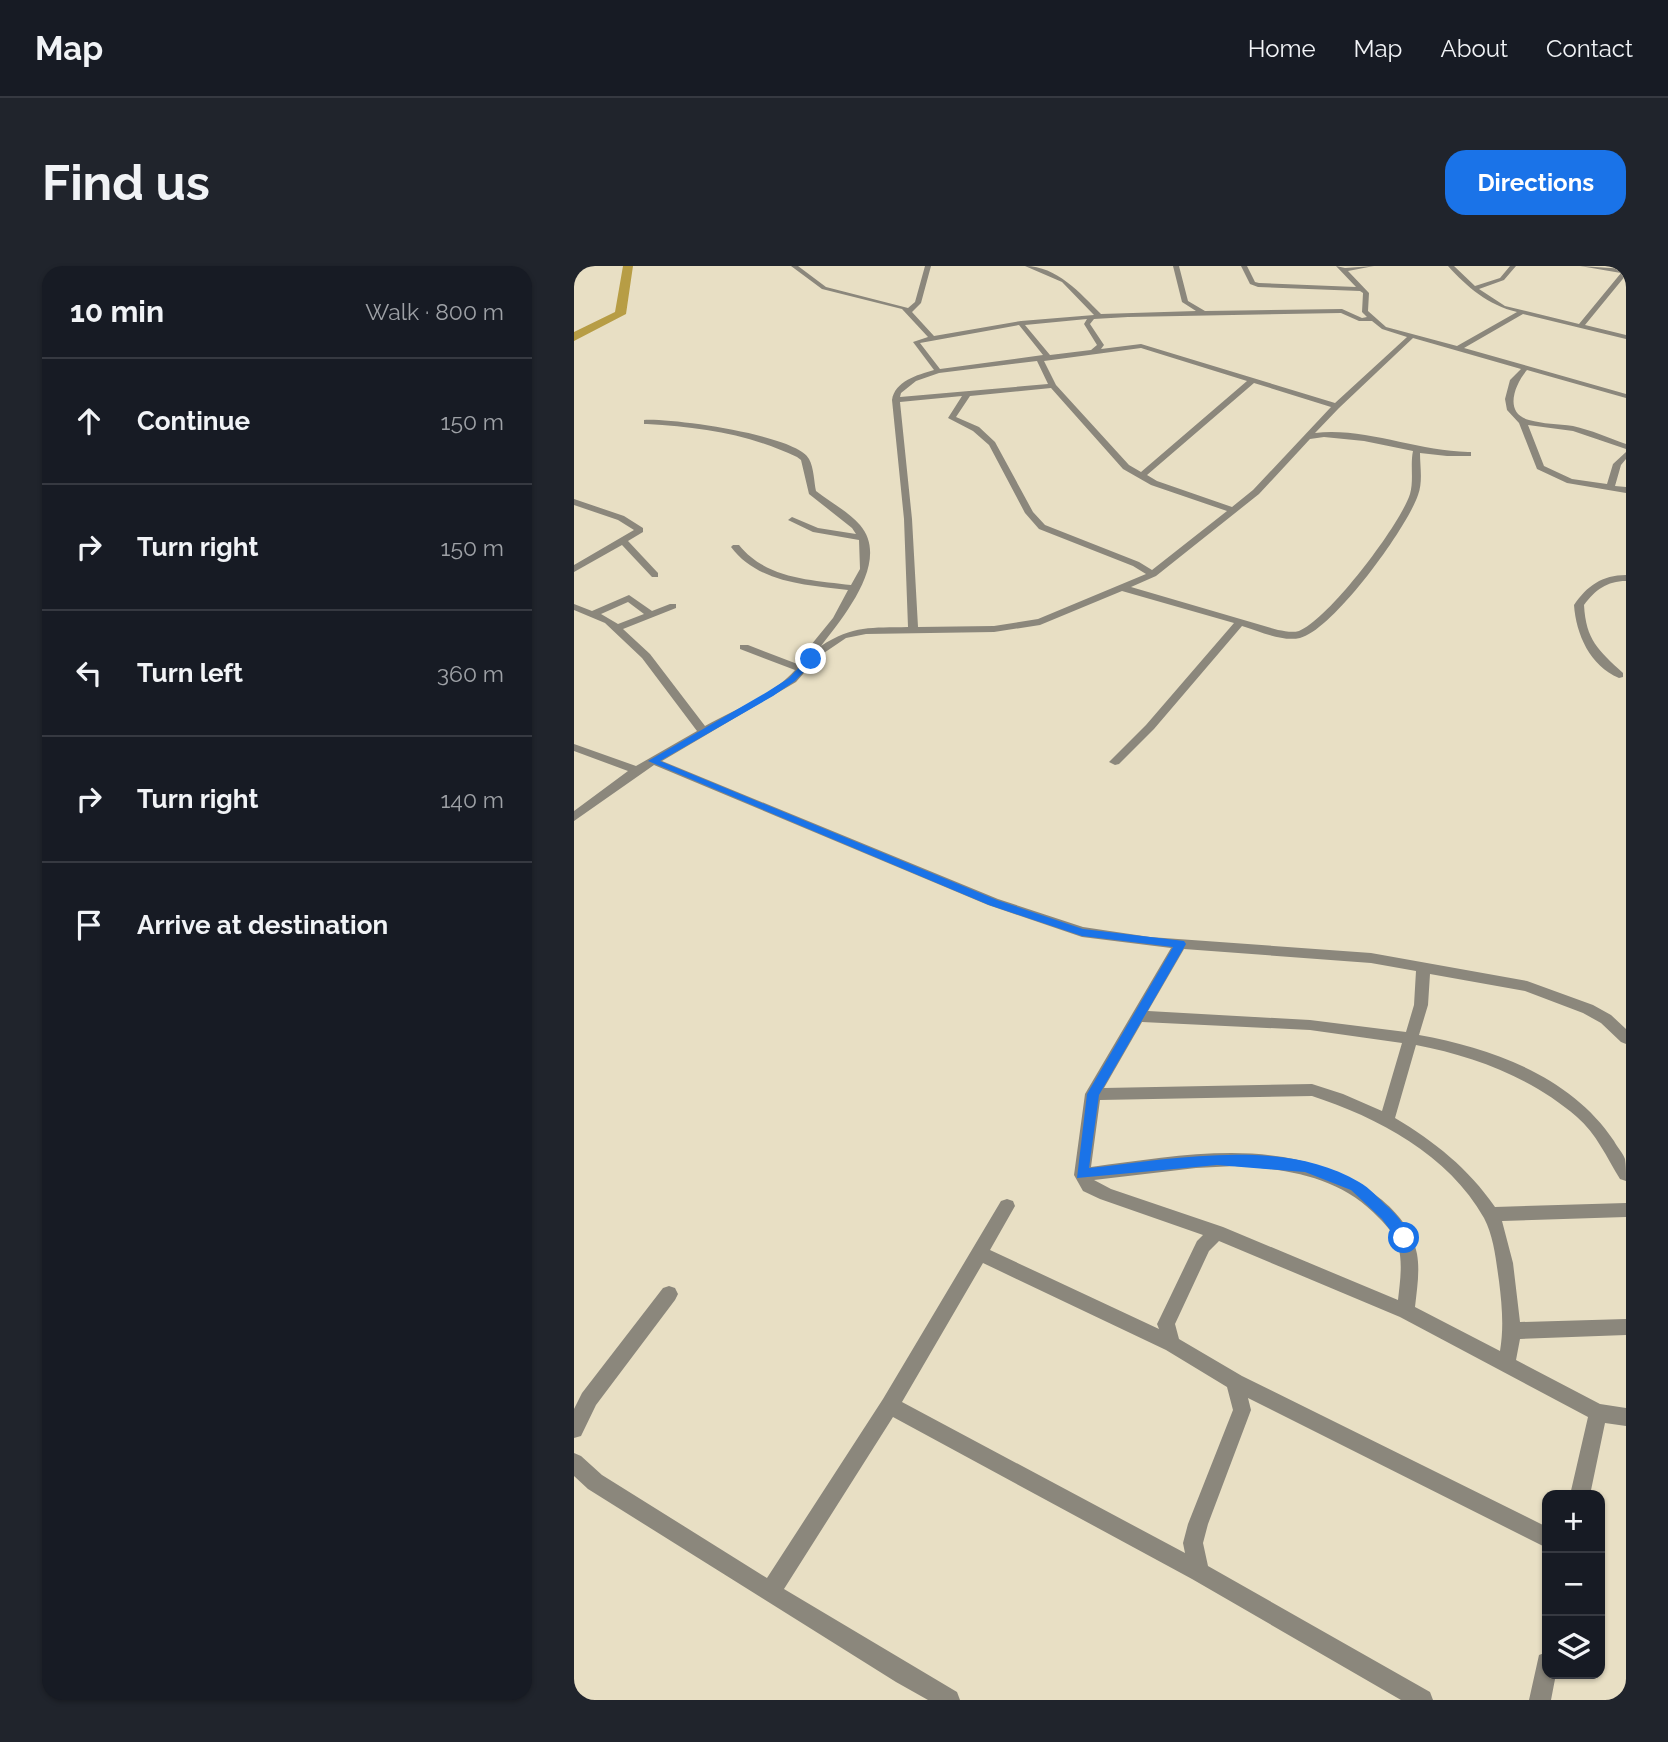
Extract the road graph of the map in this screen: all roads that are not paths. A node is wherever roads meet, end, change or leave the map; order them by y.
1 (794, 266) edge
2 (928, 266) edge
3 (1028, 266) edge
4 (1176, 266) edge
5 (1244, 266) edge
6 (1371, 266) edge
7 (1451, 266) edge
8 (1513, 266) edge
9 (1583, 266) edge
10 (1341, 268) edge
11 (1626, 271) edge
12 (1362, 289) junction
13 (1475, 289) junction
14 (908, 312) junction
15 (1520, 313) junction
16 (1206, 314) junction
17 (1095, 317) junction
18 (1370, 319) junction
19 (1022, 325) junction
20 (1581, 326) junction
21 (1412, 336) junction
22 (1626, 337) edge
23 (932, 338) junction
24 (1457, 349) junction
25 (1094, 351) junction
26 (1046, 357) junction
27 (1525, 368) junction
28 (938, 371) junction
29 (1252, 381) junction
30 (1053, 386) junction
31 (968, 393) junction
32 (1626, 396) edge
33 (896, 400) junction
34 (1336, 406) junction
35 (647, 422) dead end
36 (1523, 422) junction
37 (1306, 437) junction
38 (1626, 447) edge
39 (1416, 452) junction
40 (1468, 454) dead end
41 (1626, 454) edge
42 (1141, 476) junction
43 (1610, 488) junction
44 (1626, 490) edge
45 (574, 502) edge
46 (1232, 510) junction
47 (792, 520) dead end
48 (863, 538) junction
49 (623, 541) junction
50 (736, 547) dead end
51 (574, 569) edge
52 (1153, 574) junction
53 (655, 575) dead end
54 (1626, 578) edge
55 (1124, 588) junction
56 (855, 589) junction
57 (673, 606) dead end
58 (574, 607) edge
59 (595, 612) junction
60 (649, 613) junction
61 (1240, 622) junction
62 (615, 628) junction
63 (913, 628) junction
64 (744, 647) dead end
65 (814, 655) junction
66 (802, 668) junction
67 (1624, 674) edge
68 (705, 732) junction
69 (574, 747) edge
70 (653, 761) junction
71 (1115, 762) dead end
72 (637, 770) junction
73 (574, 817) edge
74 (1180, 944) junction
75 (1423, 969) junction
76 (1139, 1016) junction
77 (1412, 1038) junction
78 (1626, 1038) edge
79 (1093, 1094) junction
80 (1386, 1122) junction
81 (1626, 1174) edge
82 (1082, 1175) junction
83 (1007, 1206) dead end
84 (1626, 1210) edge
85 (1491, 1214) junction
86 (1217, 1232) junction
87 (979, 1254) junction
88 (669, 1294) dead end
89 (1406, 1311) junction
90 (1626, 1327) edge
91 (1513, 1331) junction
92 (1172, 1344) junction
93 (1506, 1364) junction
94 (1235, 1382) junction
95 (890, 1405) junction
96 (1598, 1413) junction
97 (1626, 1417) edge
98 (574, 1429) edge
99 (574, 1463) edge
100 (1581, 1490) edge
101 (1542, 1536) edge
102 (1199, 1572) junction
103 (771, 1590) junction
104 (1544, 1679) edge
105 (949, 1700) edge
106 (1422, 1700) edge
107 (1541, 1700) edge

1 - 14 street
2 - 14 street
3 - 17 street
4 - 16 street
5 - 12 street
6 - 10 street
7 - 13 street
8 - 13 street
9 - 11 street
10 - 12 street
11 - 20 street
12 - 18 street
13 - 15 street
14 - 23 street
15 - 20 street
15 - 24 street
16 - 17 street
16 - 18 street
17 - 19 street
17 - 25 street
18 - 21 street
19 - 23 street
19 - 26 street
20 - 22 street
21 - 24 street
21 - 34 street
23 - 28 street
24 - 27 street
25 - 26 street
25 - 29 street
26 - 28 street
26 - 30 street
27 - 32 street
27 - 36 street
28 - 33 street
29 - 34 street
29 - 42 street
30 - 31 street
30 - 42 street
31 - 33 street
31 - 52 street
33 - 63 street
34 - 37 street
35 - 48 street
36 - 38 street
36 - 43 street
37 - 39 street
37 - 46 street
39 - 40 street
39 - 61 street
41 - 43 street
42 - 46 street
43 - 44 street
45 - 49 street
46 - 52 street
47 - 48 street
48 - 56 street
49 - 51 street
49 - 53 street
50 - 56 street
52 - 55 street
54 - 67 street
55 - 61 street
55 - 63 street
56 - 65 street
57 - 60 street
58 - 59 street
59 - 60 street
59 - 62 street
60 - 62 street
61 - 71 street
62 - 68 street
63 - 65 street
64 - 66 street
65 - 66 street
66 - 68 street
68 - 70 street
69 - 72 street
70 - 72 street
70 - 74 street
72 - 73 street
74 - 75 street
74 - 76 street
75 - 77 street
75 - 78 street
76 - 77 street
76 - 79 street
77 - 80 street
77 - 81 street
79 - 80 street
79 - 82 street
80 - 85 street
82 - 86 street
82 - 89 street
83 - 87 street
84 - 85 street
85 - 91 street
86 - 89 street
86 - 92 street
87 - 92 street
87 - 95 street
88 - 98 street
89 - 93 street
90 - 91 street
91 - 93 street
92 - 94 street
93 - 96 street
94 - 101 street
94 - 102 street
95 - 102 street
95 - 103 street
96 - 97 street
96 - 100 street
99 - 103 street
102 - 106 street
103 - 105 street
104 - 107 street

